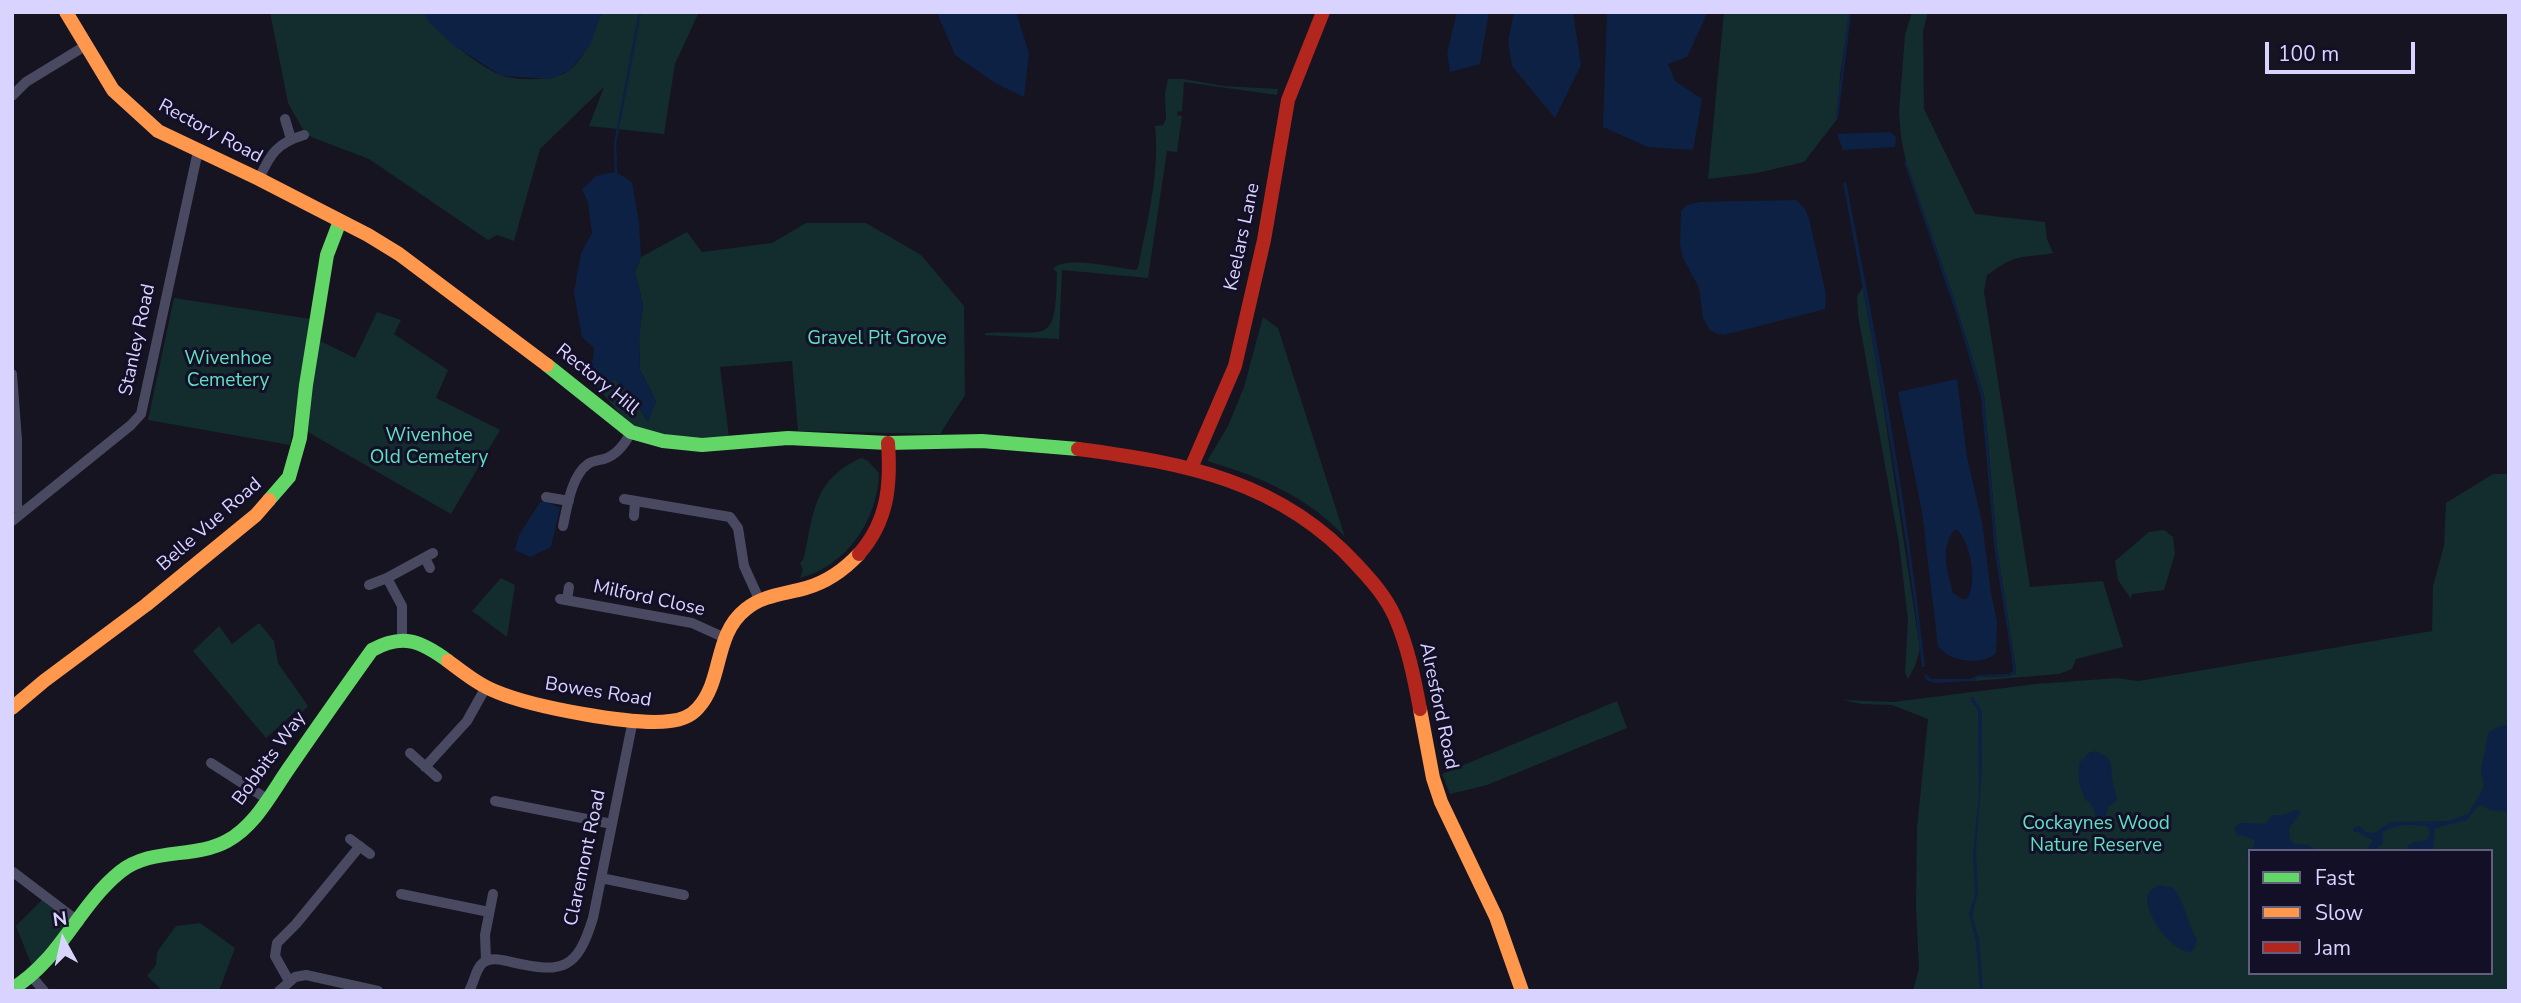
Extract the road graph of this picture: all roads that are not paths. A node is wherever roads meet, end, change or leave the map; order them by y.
1 (66, 12) edge
2 (1323, 12) edge
3 (85, 46) junction
4 (12, 96) edge
5 (285, 119) dead end
6 (304, 135) dead end
7 (291, 139) junction
8 (198, 150) junction
9 (259, 179) junction
10 (340, 220) junction
11 (12, 374) edge
12 (631, 432) junction
13 (955, 441) joint
14 (888, 443) junction
15 (1191, 468) junction
16 (546, 497) dead end
17 (624, 499) dead end
18 (569, 501) junction
19 (635, 501) junction
20 (634, 516) dead end
21 (17, 518) edge
22 (563, 526) dead end
23 (429, 560) dead end
24 (387, 578) junction
25 (369, 585) dead end
26 (569, 587) dead end
27 (759, 599) junction
28 (723, 637) junction
29 (402, 639) junction
30 (486, 687) junction
31 (12, 708) edge
32 (633, 720) junction
33 (410, 753) dead end
34 (211, 767) dead end
35 (425, 767) junction
36 (437, 777) dead end
37 (267, 799) junction
38 (499, 805) dead end
39 (612, 824) junction
40 (350, 839) dead end
41 (360, 846) junction
42 (370, 854) dead end
43 (13, 872) edge
44 (601, 878) junction
45 (437, 888) dead end
46 (678, 890) dead end
47 (401, 894) dead end
48 (493, 894) dead end
49 (434, 901) junction
50 (489, 912) junction
51 (79, 922) junction
52 (486, 960) junction
53 (32, 977) junction
54 (289, 981) junction
55 (12, 989) edge
56 (44, 991) edge
57 (279, 991) edge
58 (378, 991) edge
59 (469, 991) edge
60 (1522, 991) edge

1 - 3 street, Rectory Road
2 - 15 street, Keelars Lane
3 - 4 street
3 - 8 street, Rectory Road
5 - 7 street
6 - 7 street
7 - 9 street
8 - 9 street, Rectory Road
8 - 21 street, Stanley Road
9 - 10 street, Rectory Road
10 - 12 street, Rectory Hill
10 - 31 street, Belle Vue Road
11 - 21 street
12 - 14 street, Rectory Hill
12 - 18 street
13 - 14 street, Rectory Hill
13 - 15 street, Alresford Road
14 - 27 street, Bowes Road
15 - 60 street, Alresford Road
16 - 18 street
17 - 19 street
18 - 22 street
19 - 20 street
19 - 27 street
23 - 24 street
24 - 25 street
24 - 29 street
26 - 28 street, Milford Close
27 - 28 street, Bowes Road
28 - 32 street, Bowes Road
29 - 30 street, Bowes Road
29 - 37 street, Bobbits Way
30 - 32 street, Bowes Road
30 - 35 street
32 - 39 street, Claremont Road
33 - 35 street
34 - 37 street
35 - 36 street
37 - 51 street, Bobbits Way
38 - 39 street
39 - 44 street, Claremont Road
40 - 41 street
41 - 42 street
41 - 54 street
43 - 51 street
44 - 46 street
44 - 52 street, Claremont Road
45 - 49 street
47 - 49 street
48 - 50 street
49 - 50 street
50 - 52 street
51 - 53 street, Bobbits Way
52 - 59 street
53 - 55 street, Bobbits Way
53 - 56 street
54 - 57 street
54 - 58 street

